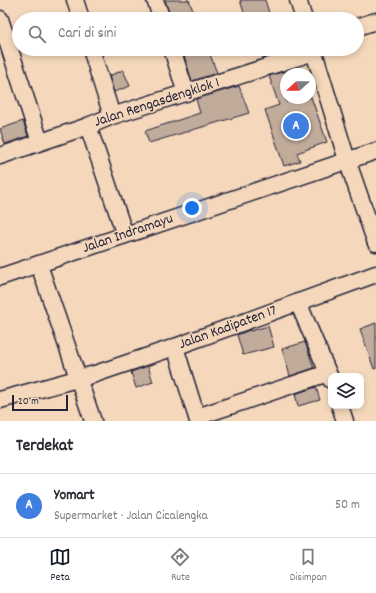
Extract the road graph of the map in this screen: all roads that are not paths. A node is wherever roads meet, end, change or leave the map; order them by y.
1 (75, 0) edge
2 (155, 0) edge
3 (298, 0) edge
4 (79, 12) edge
5 (159, 12) edge
6 (302, 12) edge
7 (0, 19) edge
8 (376, 20) edge
9 (364, 24) edge
10 (12, 56) edge
11 (12, 56) edge
12 (93, 56) edge
13 (174, 56) edge
14 (299, 56) edge
15 (316, 56) edge
16 (186, 93) junction
17 (112, 116) junction
18 (88, 126) junction
19 (40, 142) junction
20 (376, 151) edge
21 (0, 156) edge
22 (347, 160) junction
23 (125, 235) junction
24 (376, 243) edge
25 (39, 265) junction
26 (376, 274) edge
27 (0, 277) edge
28 (298, 302) junction
29 (175, 347) junction
30 (329, 373) edge
31 (328, 377) edge
32 (79, 379) junction
33 (0, 400) edge
34 (341, 409) edge
35 (198, 419) edge
36 (93, 421) edge
37 (345, 421) edge

1 - 4 street
2 - 5 street
3 - 6 street
7 - 11 street
8 - 9 street
10 - 19 street
12 - 17 street
13 - 16 street
14 - 16 street, Jalan Rengasdengklok 1
15 - 22 street
16 - 17 street, Jalan Rengasdengklok 1
17 - 18 street, Jalan Rengasdengklok 1
18 - 19 street, Jalan Rengasdengklok 1
18 - 23 street
19 - 21 street, Jalan Rengasdengklok 1
20 - 22 street, Jalan Indramayu
22 - 23 street, Jalan Indramayu
22 - 24 street
23 - 25 street, Jalan Indramayu
25 - 27 street, Jalan Indramayu
25 - 32 street
26 - 28 street, Jalan Kadipaten 17
28 - 29 street, Jalan Kadipaten 17
28 - 30 street
29 - 32 street, Jalan Kadipaten 17
29 - 35 street
31 - 35 street
32 - 33 street, Jalan Kadipaten 17
32 - 36 street
34 - 37 street

